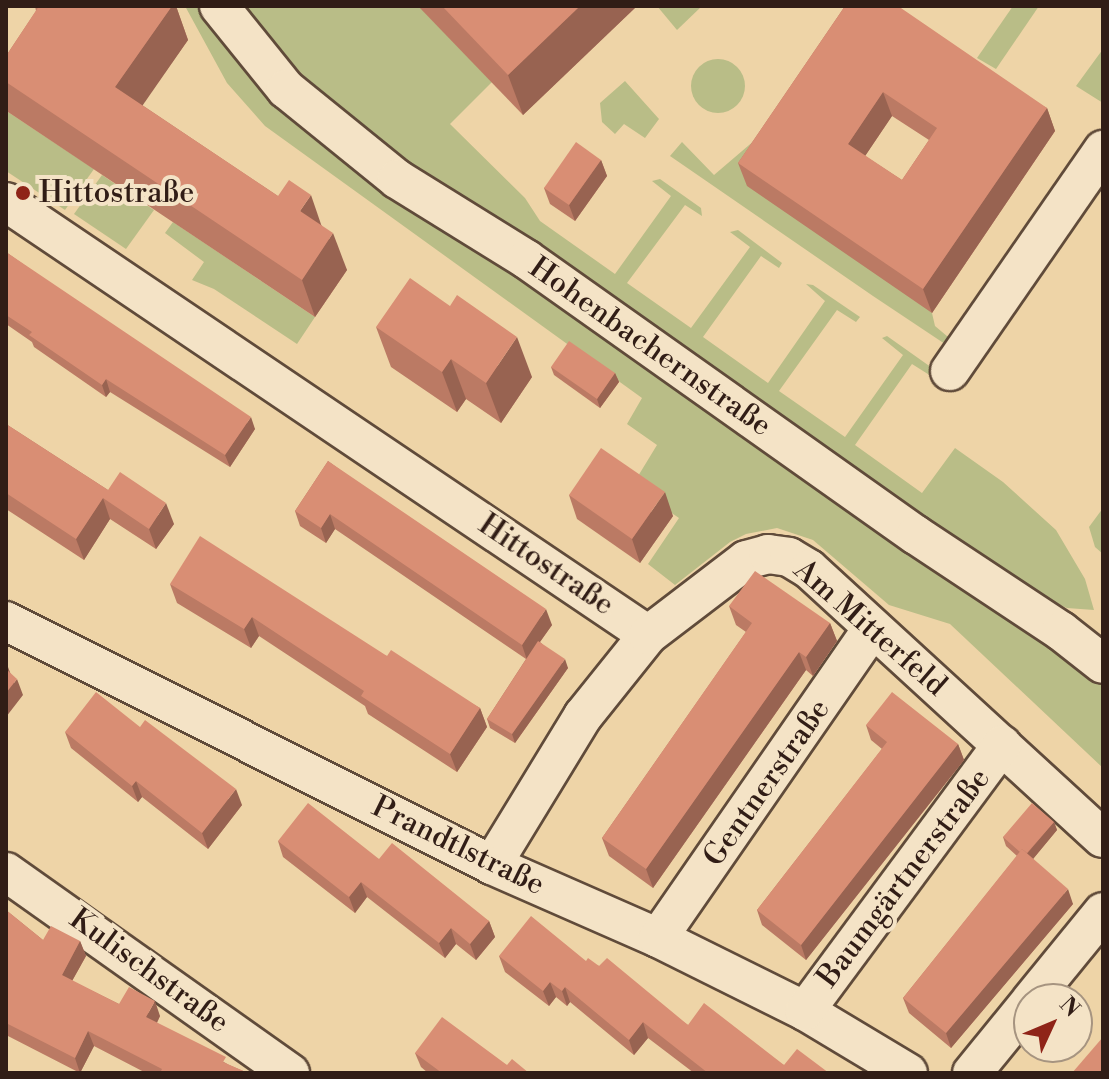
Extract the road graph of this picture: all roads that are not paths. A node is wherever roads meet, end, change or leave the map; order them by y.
1 (219, 6) edge
2 (1103, 150) edge
3 (6, 202) edge
4 (950, 371) dead end
5 (6, 621) edge
6 (873, 628) junction
7 (648, 635) junction
8 (1103, 664) edge
9 (1002, 745) junction
10 (1103, 838) edge
11 (492, 865) junction
12 (6, 872) edge
13 (1103, 912) edge
14 (658, 938) junction
15 (1045, 983) edge
16 (805, 1011) junction
17 (1013, 1022) edge
18 (290, 1073) edge
19 (908, 1073) edge
20 (972, 1073) edge

1 - 8 street, Hohenbachernstraße
2 - 4 street
3 - 7 street, Hittostraße
5 - 11 street, Prandtlstraße
6 - 7 street, Am Mitterfeld
6 - 9 street, Am Mitterfeld
6 - 14 street, Gentnerstraße
7 - 11 street, Am Mitterfeld
9 - 10 street, Am Mitterfeld
9 - 16 street, Baumgärtnerstraße
11 - 14 street, Prandtlstraße
12 - 18 street, Kulischstraße
13 - 15 street
14 - 16 street, Prandtlstraße
16 - 19 street, Prandtlstraße
17 - 20 street

